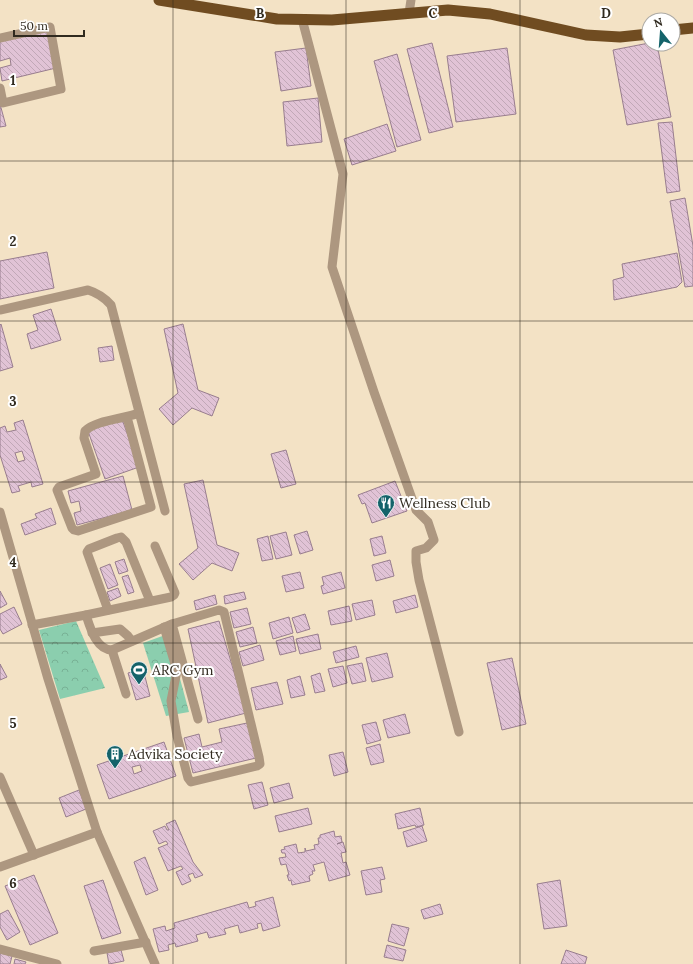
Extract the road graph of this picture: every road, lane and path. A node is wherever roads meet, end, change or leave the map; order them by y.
1 (159, 0) edge
2 (410, 0) edge
3 (180, 2) edge
4 (409, 13) junction
5 (302, 19) junction
6 (693, 28) edge
7 (681, 29) edge
8 (641, 35) edge
9 (0, 38) edge
10 (0, 88) edge
11 (0, 310) edge
12 (139, 413) junction
13 (127, 417) junction
14 (165, 511) dead end
15 (0, 512) edge
16 (155, 546) dead end
17 (150, 601) junction
18 (108, 610) junction
19 (86, 615) junction
20 (32, 625) junction
21 (168, 625) junction
22 (92, 633) junction
23 (132, 641) junction
24 (112, 650) junction
25 (126, 694) dead end
26 (198, 719) dead end
27 (460, 732) dead end
28 (0, 778) edge
29 (97, 832) junction
30 (34, 855) junction
31 (0, 867) edge
32 (146, 942) junction
33 (0, 948) edge
34 (94, 951) dead end
35 (58, 964) edge
36 (155, 964) edge

1 - 3 highway
2 - 4 street
3 - 5 highway
4 - 5 highway
4 - 8 highway
5 - 27 street
6 - 7 highway
9 - 10 street
11 - 12 street
12 - 13 street
12 - 14 street
13 - 13 street
15 - 20 street
16 - 17 street
17 - 18 street
17 - 18 street
18 - 19 street
19 - 20 street
19 - 22 street
20 - 29 street
21 - 21 street
21 - 23 street
21 - 26 street
22 - 23 street
22 - 24 street
23 - 24 street
24 - 25 street
28 - 30 street
29 - 30 street
29 - 32 street
30 - 31 street
32 - 34 street
32 - 36 street
33 - 35 street

